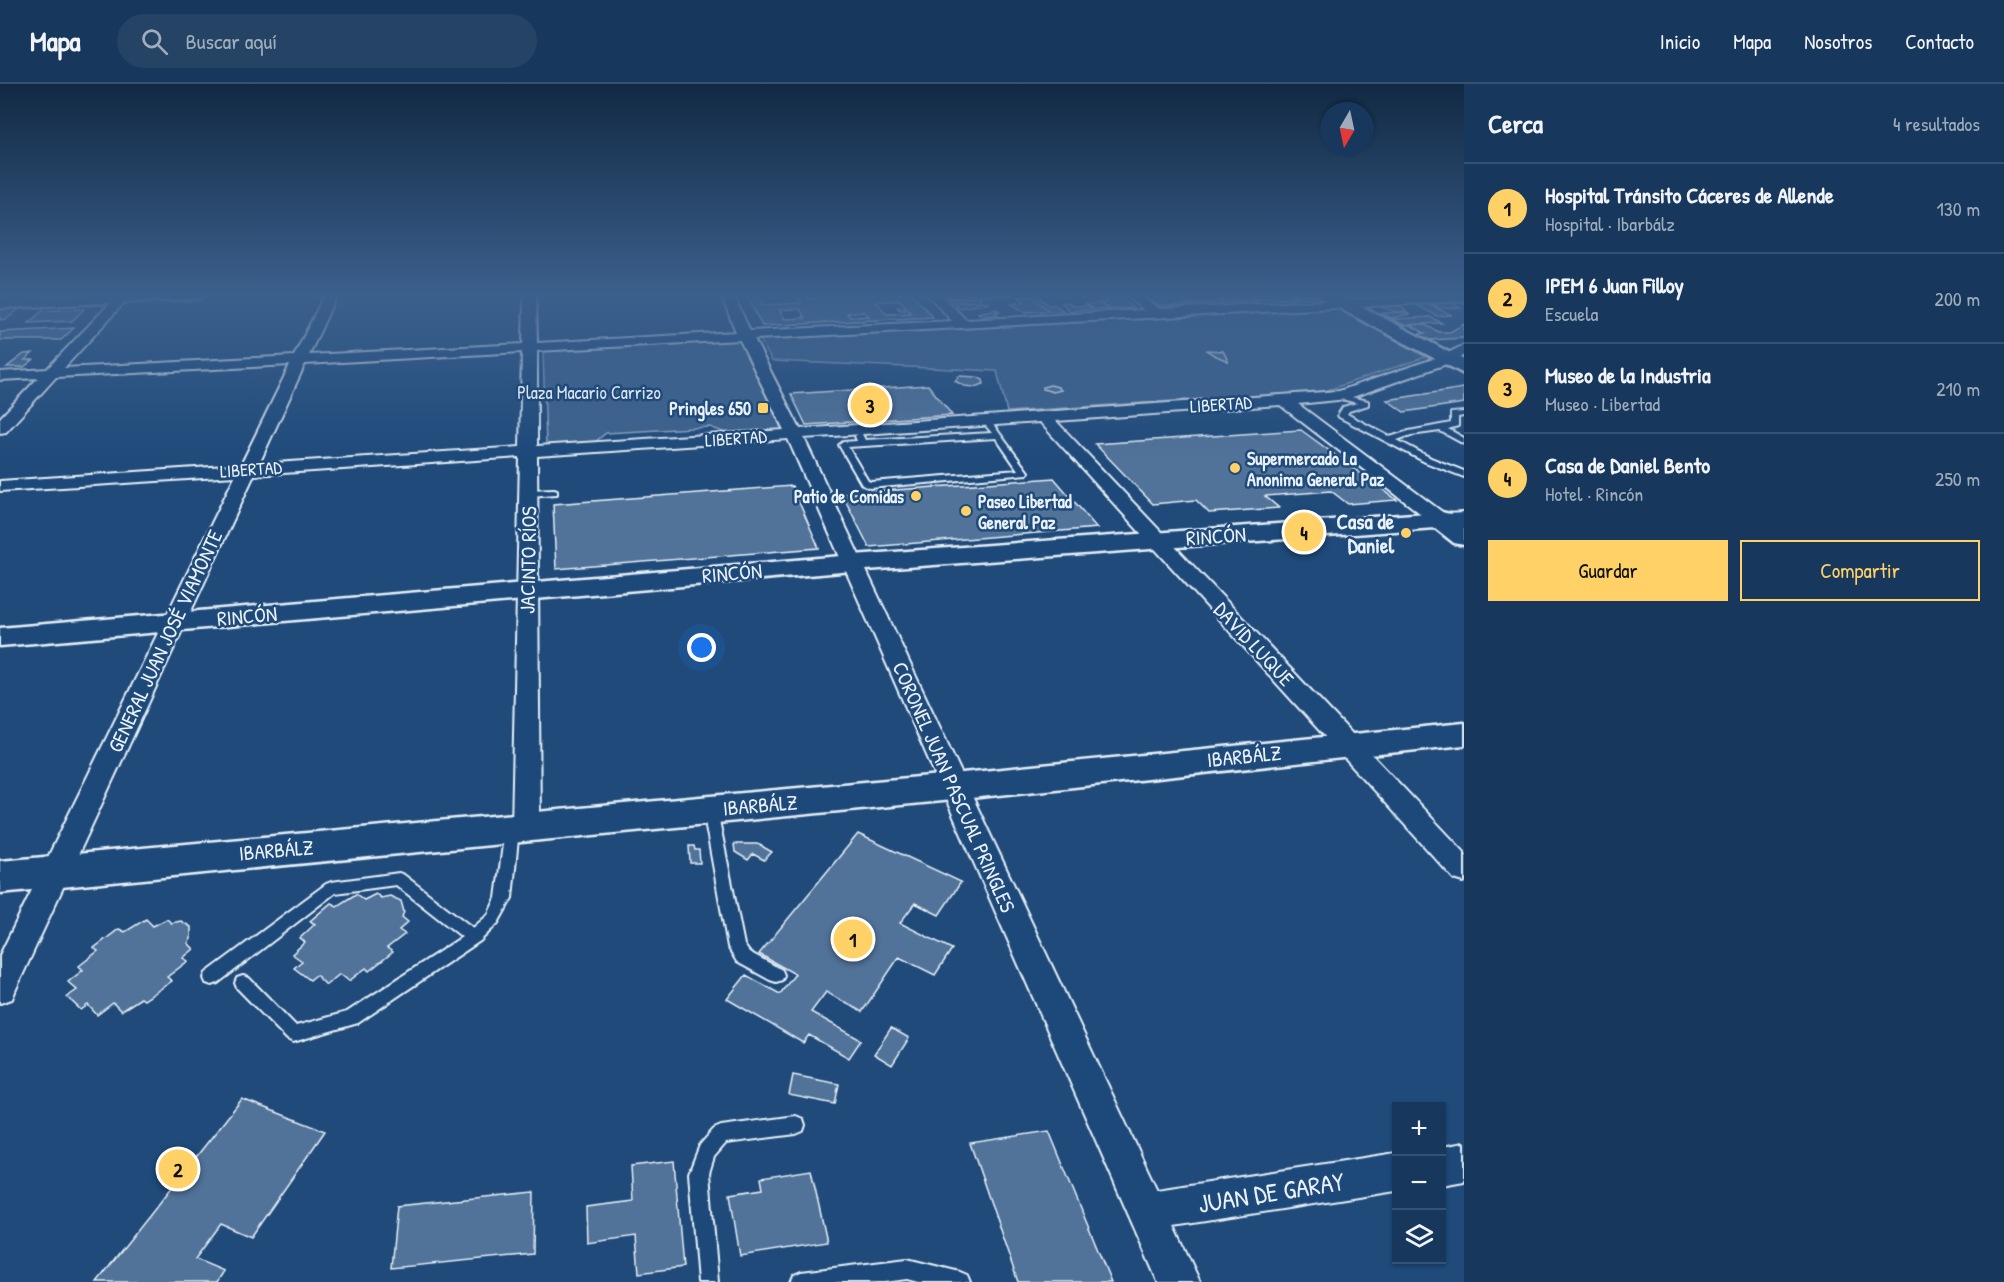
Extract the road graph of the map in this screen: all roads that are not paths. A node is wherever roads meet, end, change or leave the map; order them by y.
1 (73, 350) edge
2 (305, 350) edge
3 (478, 350) edge
4 (529, 350) edge
5 (752, 350) edge
6 (1441, 350) edge
7 (1458, 358) edge
8 (300, 360) junction
9 (51, 373) junction
10 (0, 376) edge
11 (1341, 396) junction
12 (1283, 400) junction
13 (1464, 414) edge
14 (1044, 417) junction
15 (986, 421) junction
16 (0, 428) edge
17 (1441, 428) junction
18 (794, 434) junction
19 (998, 435) junction
20 (859, 437) junction
21 (1389, 440) junction
22 (1464, 441) edge
23 (528, 452) junction
24 (247, 469) junction
25 (1464, 474) edge
26 (0, 486) edge
27 (554, 492) dead end
28 (529, 493) junction
29 (1453, 520) edge
30 (1464, 537) edge
31 (1159, 540) junction
32 (853, 563) junction
33 (528, 591) junction
34 (174, 622) junction
35 (0, 637) edge
36 (1464, 734) edge
37 (1348, 746) junction
38 (952, 787) junction
39 (710, 810) junction
40 (519, 828) junction
41 (56, 871) junction
42 (1464, 871) edge
43 (0, 877) edge
44 (474, 937) junction
45 (776, 975) dead end
46 (212, 978) dead end
47 (243, 983) dead end
48 (0, 989) edge
49 (796, 1125) dead end
50 (1464, 1162) edge
51 (1446, 1165) edge
52 (1392, 1174) edge
53 (1146, 1211) junction
54 (708, 1282) edge
55 (801, 1282) edge
56 (960, 1282) edge
57 (1179, 1282) edge

1 - 9 street
2 - 8 street, GENERAL JUAN JOSÉ VIAMONTE
3 - 8 street
4 - 23 street, JACINTO RÍOS
5 - 18 street, CORONEL JUAN PASCUAL PRINGLES
6 - 7 main road
7 - 11 street, LIBERTAD
8 - 9 street
8 - 24 street, GENERAL JUAN JOSÉ VIAMONTE
9 - 10 street
9 - 16 street
11 - 12 street, LIBERTAD
11 - 21 lane
12 - 14 street, LIBERTAD
12 - 29 street
13 - 17 lane
14 - 15 street, LIBERTAD
14 - 31 street, DAVID LUQUE
15 - 19 lane
15 - 20 street, LIBERTAD
17 - 21 lane
17 - 22 lane
18 - 20 street, LIBERTAD
18 - 23 street, LIBERTAD
18 - 32 street, CORONEL JUAN PASCUAL PRINGLES
19 - 20 lane
19 - 20 lane
21 - 25 lane
23 - 24 street, LIBERTAD
23 - 28 street, JACINTO RÍOS
24 - 26 street, LIBERTAD
24 - 34 street, GENERAL JUAN JOSÉ VIAMONTE
27 - 28 lane
28 - 33 street, JACINTO RÍOS
29 - 30 main road
29 - 31 main road, RINCÓN
31 - 32 main road, RINCÓN
31 - 37 street, DAVID LUQUE
32 - 33 main road, RINCÓN
32 - 38 street, CORONEL JUAN PASCUAL PRINGLES
33 - 34 main road, RINCÓN
33 - 40 street, JACINTO RÍOS
34 - 35 main road, RINCÓN
34 - 41 street, GENERAL JUAN JOSÉ VIAMONTE
36 - 37 main road, IBARBÁLZ
37 - 38 main road, IBARBÁLZ
37 - 42 street, DAVID LUQUE
38 - 39 main road, IBARBÁLZ
38 - 53 street, CORONEL JUAN PASCUAL PRINGLES
39 - 40 main road, IBARBÁLZ
39 - 45 lane
40 - 41 main road, IBARBÁLZ
40 - 44 lane
41 - 43 main road, IBARBÁLZ
41 - 48 street, GENERAL JUAN JOSÉ VIAMONTE
44 - 46 lane
44 - 47 lane
49 - 54 lane
50 - 51 street
52 - 53 street, JUAN DE GARAY
53 - 57 street, CORONEL JUAN PASCUAL PRINGLES
55 - 56 lane

